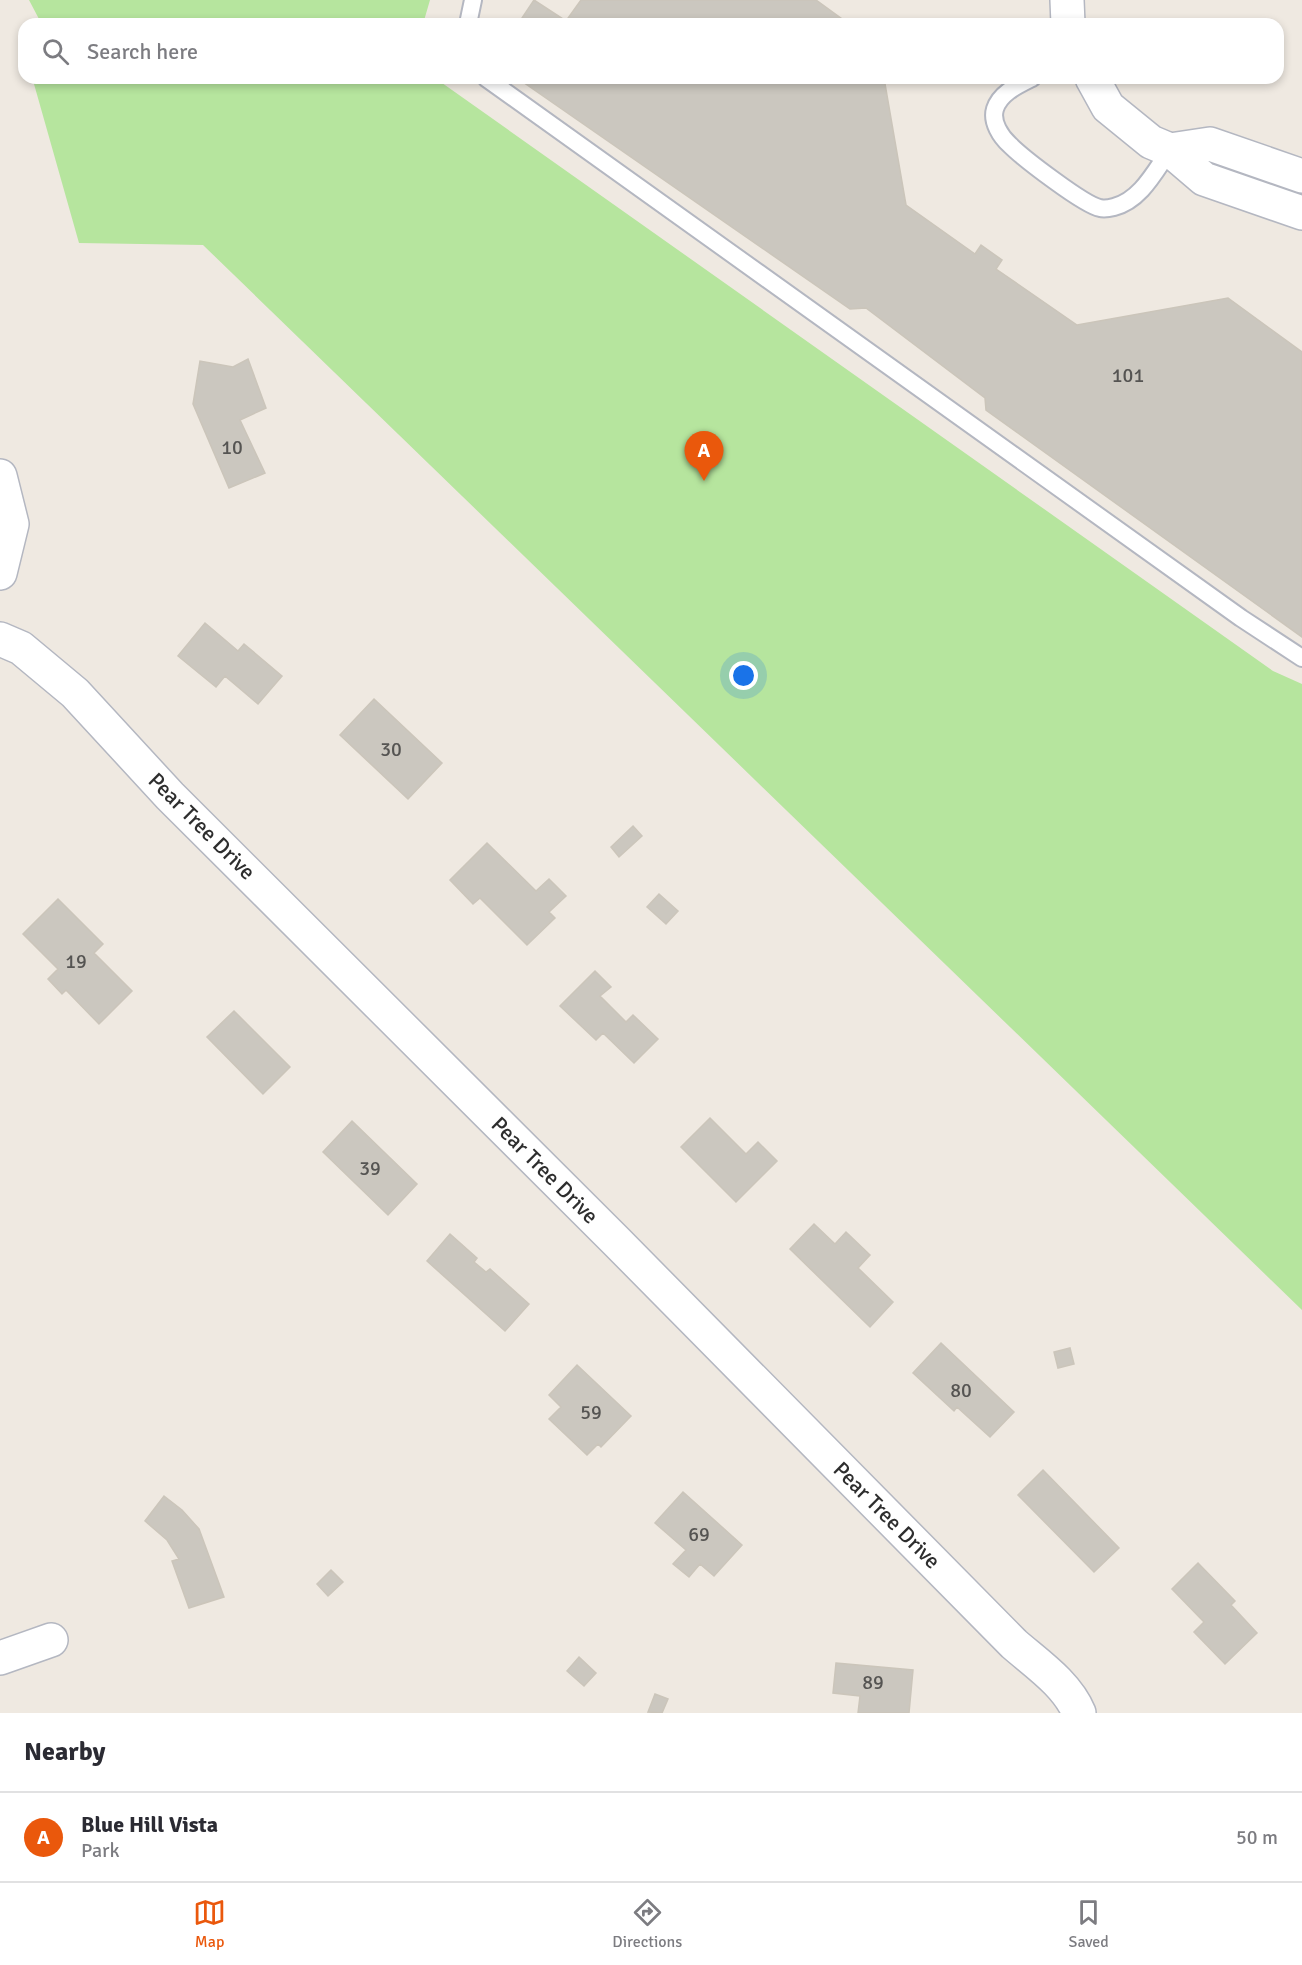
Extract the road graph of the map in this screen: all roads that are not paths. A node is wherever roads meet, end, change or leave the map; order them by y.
1 (473, 0) edge
2 (1068, 0) edge
3 (469, 18) edge
4 (1068, 18) edge
5 (494, 84) edge
6 (1022, 84) edge
7 (1095, 84) edge
8 (1170, 150) junction
9 (1302, 176) edge
10 (1302, 213) edge
11 (0, 476) edge
12 (0, 573) edge
13 (0, 639) edge
14 (1302, 658) edge
15 (51, 1640) dead end
16 (0, 1658) edge
17 (1079, 1713) edge

1 - 3 lane
2 - 4 street
5 - 14 lane
6 - 8 lane
7 - 8 street
8 - 9 street
8 - 10 street
11 - 12 street
13 - 17 street, Pear Tree Drive
15 - 16 street

